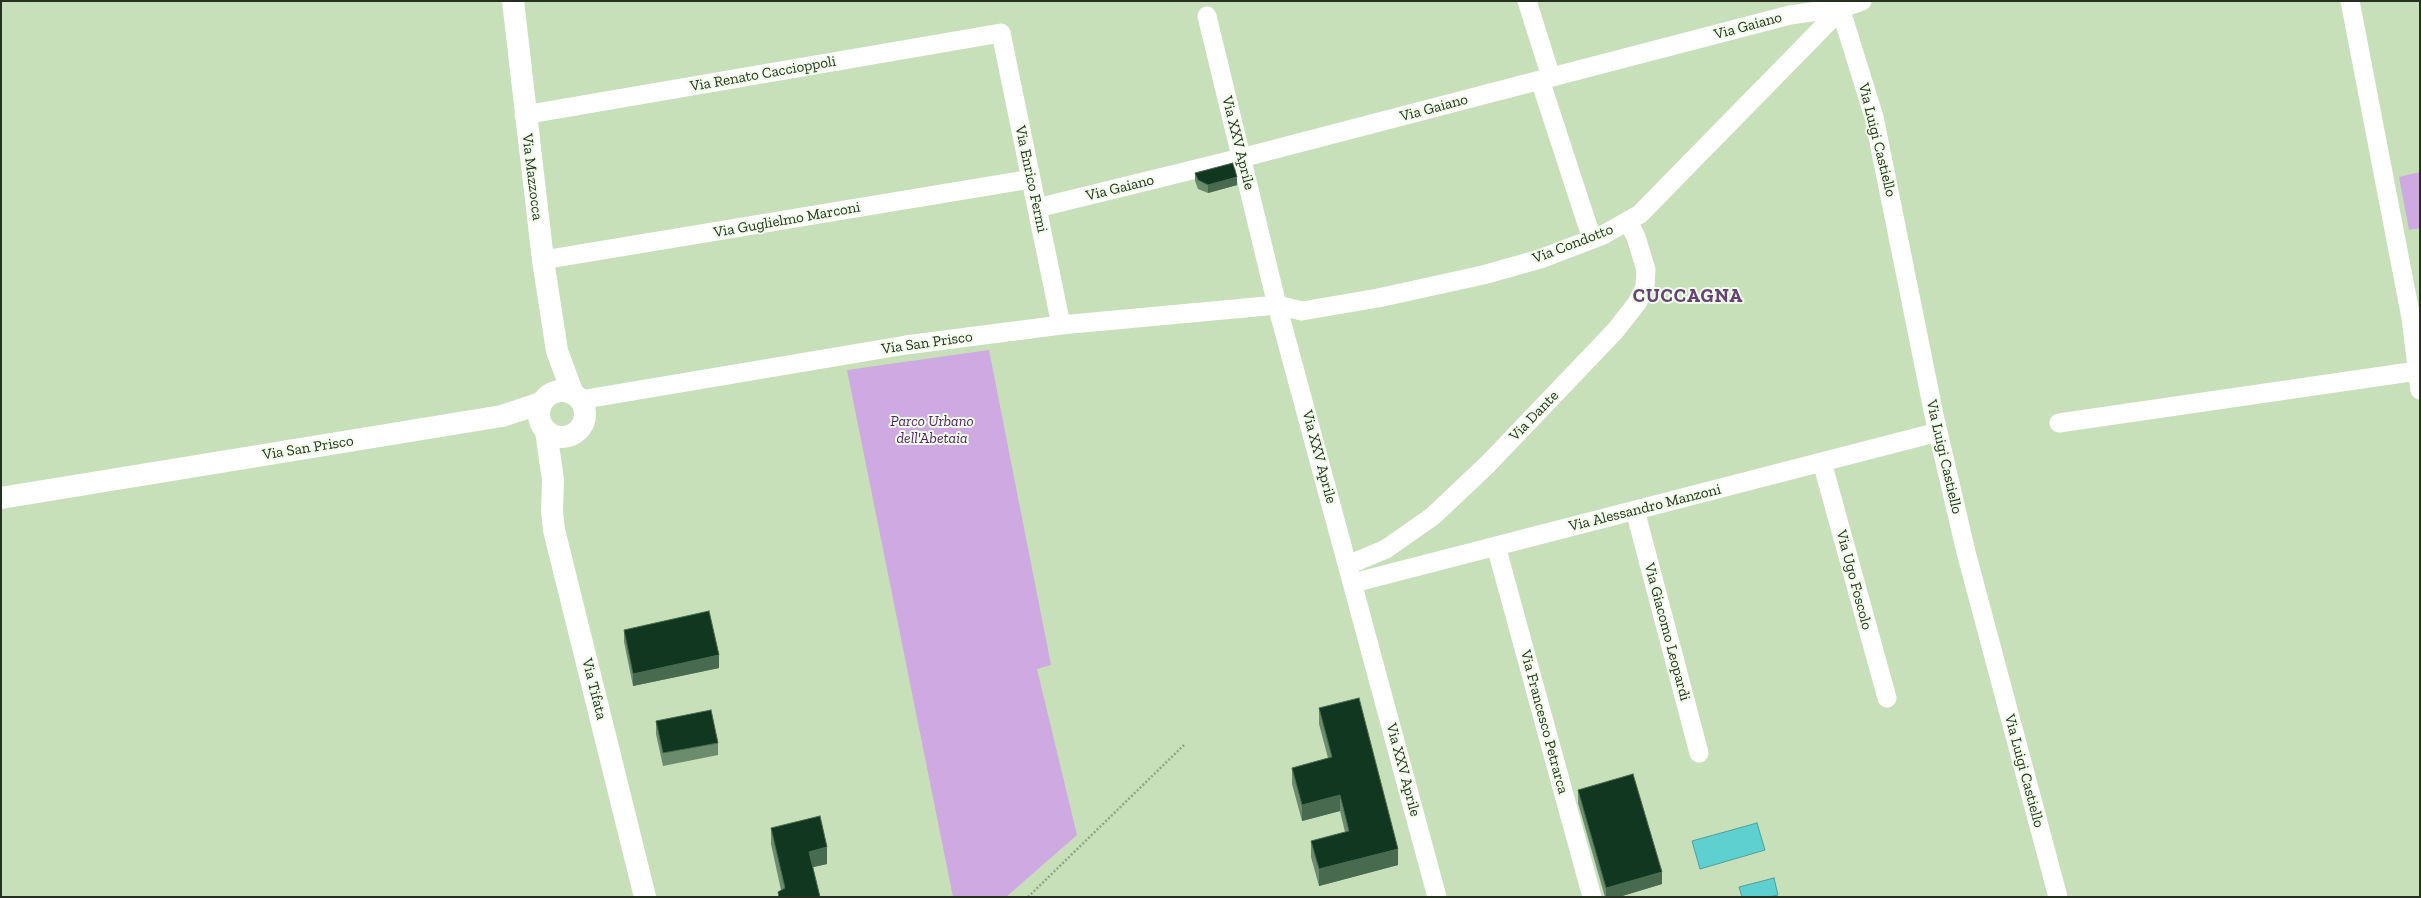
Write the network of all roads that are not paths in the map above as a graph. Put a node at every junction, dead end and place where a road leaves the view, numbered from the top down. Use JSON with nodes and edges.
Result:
{"nodes":[{"id":1,"x":513,"y":1,"type":"edge"},
{"id":2,"x":1527,"y":1,"type":"edge"},
{"id":3,"x":2350,"y":1,"type":"edge"},
{"id":4,"x":1842,"y":6,"type":"edge"},
{"id":5,"x":1207,"y":16,"type":"dead end"},
{"id":6,"x":1001,"y":33,"type":"joint"},
{"id":7,"x":1546,"y":79,"type":"junction"},
{"id":8,"x":524,"y":115,"type":"junction"},
{"id":9,"x":1241,"y":158,"type":"junction"},
{"id":10,"x":1031,"y":179,"type":"junction"},
{"id":11,"x":1037,"y":208,"type":"junction"},
{"id":12,"x":1628,"y":221,"type":"junction"},
{"id":13,"x":1592,"y":239,"type":"junction"},
{"id":14,"x":543,"y":260,"type":"junction"},
{"id":15,"x":1277,"y":305,"type":"junction"},
{"id":16,"x":2415,"y":317,"type":"edge"},
{"id":17,"x":1061,"y":325,"type":"junction"},
{"id":18,"x":557,"y":351,"type":"junction"},
{"id":19,"x":2417,"y":371,"type":"junction"},
{"id":20,"x":2420,"y":390,"type":"edge"},
{"id":21,"x":576,"y":397,"type":"junction"},
{"id":22,"x":545,"y":399,"type":"junction"},
{"id":23,"x":502,"y":416,"type":"junction"},
{"id":24,"x":2059,"y":423,"type":"dead end"},
{"id":25,"x":544,"y":428,"type":"junction"},
{"id":26,"x":1938,"y":432,"type":"junction"},
{"id":27,"x":575,"y":433,"type":"junction"},
{"id":28,"x":1822,"y":462,"type":"junction"},
{"id":29,"x":553,"y":480,"type":"junction"},
{"id":30,"x":1,"y":498,"type":"edge"},
{"id":31,"x":1635,"y":510,"type":"junction"},
{"id":32,"x":1496,"y":546,"type":"junction"},
{"id":33,"x":1350,"y":574,"type":"junction"},
{"id":34,"x":1887,"y":698,"type":"dead end"},
{"id":35,"x":1699,"y":753,"type":"dead end"},
{"id":36,"x":645,"y":897,"type":"edge"},
{"id":37,"x":1437,"y":897,"type":"edge"},
{"id":38,"x":1592,"y":897,"type":"edge"},
{"id":39,"x":2058,"y":897,"type":"edge"}],
"edges":[{"from":1,"to":8,"type":"street","name":"Via Mazzocca"},
{"from":2,"to":7,"type":"street"},
{"from":3,"to":16,"type":"street"},
{"from":4,"to":7,"type":"street","name":"Via Gaiano"},
{"from":4,"to":12,"type":"street","name":"Via Condotto"},
{"from":4,"to":26,"type":"street","name":"Via Luigi Castiello"},
{"from":5,"to":9,"type":"street","name":"Via XXV Aprile"},
{"from":6,"to":8,"type":"street","name":"Via Renato Caccioppoli"},
{"from":6,"to":10,"type":"street","name":"Via Enrico Fermi"},
{"from":7,"to":9,"type":"street","name":"Via Gaiano"},
{"from":7,"to":13,"type":"street"},
{"from":8,"to":14,"type":"street","name":"Via Mazzocca"},
{"from":9,"to":11,"type":"street","name":"Via Gaiano"},
{"from":9,"to":15,"type":"street","name":"Via XXV Aprile"},
{"from":10,"to":11,"type":"street","name":"Via Enrico Fermi"},
{"from":10,"to":14,"type":"street","name":"Via Guglielmo Marconi"},
{"from":11,"to":17,"type":"street","name":"Via Enrico Fermi"},
{"from":12,"to":13,"type":"street","name":"Via Condotto"},
{"from":12,"to":33,"type":"street","name":"Via Dante"},
{"from":13,"to":15,"type":"street","name":"Via Condotto"},
{"from":14,"to":18,"type":"street","name":"Via Mazzocca"},
{"from":15,"to":17,"type":"street","name":"Via San Prisco"},
{"from":15,"to":33,"type":"street","name":"Via XXV Aprile"},
{"from":16,"to":19,"type":"street"},
{"from":17,"to":21,"type":"street","name":"Via San Prisco"},
{"from":18,"to":21,"type":"street","name":"Via Mazzocca"},
{"from":18,"to":22,"type":"street","name":"Via Mazzocca"},
{"from":19,"to":20,"type":"street"},
{"from":19,"to":24,"type":"street"},
{"from":21,"to":22,"type":"street"},
{"from":21,"to":27,"type":"street"},
{"from":22,"to":23,"type":"street","name":"Via San Prisco"},
{"from":22,"to":25,"type":"street"},
{"from":23,"to":25,"type":"street","name":"Via San Prisco"},
{"from":23,"to":30,"type":"street","name":"Via San Prisco"},
{"from":25,"to":27,"type":"street"},
{"from":25,"to":29,"type":"street","name":"Via Tifata"},
{"from":26,"to":28,"type":"street","name":"Via Alessandro Manzoni"},
{"from":26,"to":39,"type":"street","name":"Via Luigi Castiello"},
{"from":27,"to":29,"type":"street","name":"Via Tifata"},
{"from":28,"to":31,"type":"street","name":"Via Alessandro Manzoni"},
{"from":28,"to":34,"type":"street","name":"Via Ugo Foscolo"},
{"from":29,"to":36,"type":"street","name":"Via Tifata"},
{"from":31,"to":32,"type":"street","name":"Via Alessandro Manzoni"},
{"from":31,"to":35,"type":"street","name":"Via Giacomo Leopardi"},
{"from":32,"to":33,"type":"street","name":"Via Alessandro Manzoni"},
{"from":32,"to":38,"type":"street","name":"Via Francesco Petrarca"},
{"from":33,"to":37,"type":"street","name":"Via XXV Aprile"}]}
